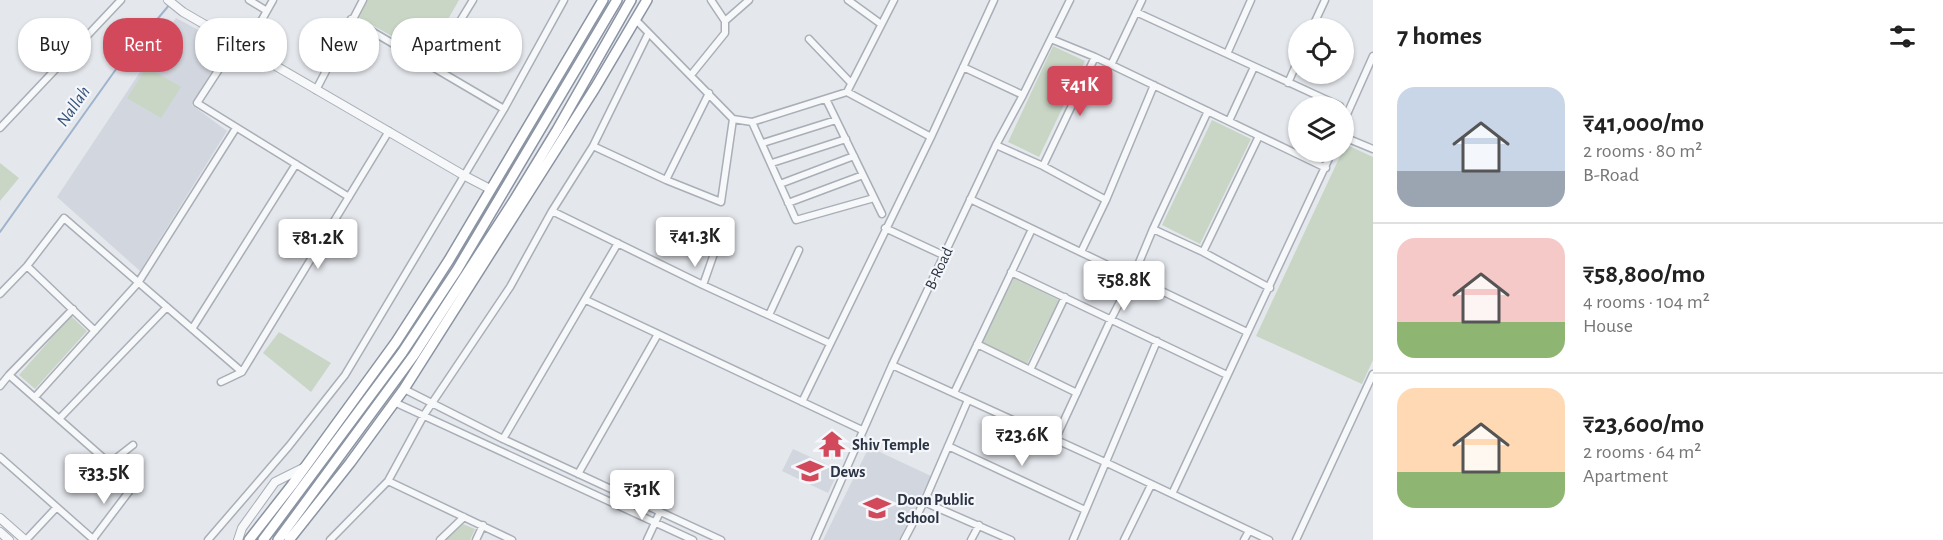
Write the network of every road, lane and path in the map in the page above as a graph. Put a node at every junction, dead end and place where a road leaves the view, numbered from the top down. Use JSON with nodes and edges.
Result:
{"nodes":[{"id":1,"x":121,"y":0,"type":"edge"},
{"id":2,"x":168,"y":0,"type":"edge"},
{"id":3,"x":249,"y":0,"type":"edge"},
{"id":4,"x":273,"y":0,"type":"edge"},
{"id":5,"x":363,"y":0,"type":"edge"},
{"id":6,"x":472,"y":0,"type":"edge"},
{"id":7,"x":564,"y":0,"type":"edge"},
{"id":8,"x":603,"y":0,"type":"edge"},
{"id":9,"x":617,"y":0,"type":"edge"},
{"id":10,"x":631,"y":0,"type":"edge"},
{"id":11,"x":647,"y":0,"type":"edge"},
{"id":12,"x":711,"y":0,"type":"edge"},
{"id":13,"x":749,"y":0,"type":"edge"},
{"id":14,"x":848,"y":0,"type":"edge"},
{"id":15,"x":894,"y":0,"type":"edge"},
{"id":16,"x":994,"y":0,"type":"edge"},
{"id":17,"x":1070,"y":0,"type":"edge"},
{"id":18,"x":1142,"y":0,"type":"edge"},
{"id":19,"x":1249,"y":0,"type":"edge"},
{"id":20,"x":1325,"y":0,"type":"edge"},
{"id":21,"x":267,"y":11,"type":"junction"},
{"id":22,"x":1136,"y":12,"type":"junction"},
{"id":23,"x":263,"y":18,"type":"edge"},
{"id":24,"x":352,"y":18,"type":"edge"},
{"id":25,"x":461,"y":18,"type":"edge"},
{"id":26,"x":1317,"y":18,"type":"edge"},
{"id":27,"x":195,"y":19,"type":"edge"},
{"id":28,"x":636,"y":20,"type":"junction"},
{"id":29,"x":725,"y":21,"type":"junction"},
{"id":30,"x":882,"y":24,"type":"junction"},
{"id":31,"x":648,"y":34,"type":"junction"},
{"id":32,"x":809,"y":39,"type":"dead end"},
{"id":33,"x":1051,"y":39,"type":"junction"},
{"id":34,"x":1227,"y":54,"type":"junction"},
{"id":35,"x":1373,"y":56,"type":"edge"},
{"id":36,"x":1095,"y":57,"type":"junction"},
{"id":37,"x":1111,"y":65,"type":"junction"},
{"id":38,"x":963,"y":67,"type":"junction"},
{"id":39,"x":1254,"y":67,"type":"junction"},
{"id":40,"x":217,"y":72,"type":"edge"},
{"id":41,"x":286,"y":72,"type":"edge"},
{"id":42,"x":325,"y":72,"type":"edge"},
{"id":43,"x":441,"y":72,"type":"edge"},
{"id":44,"x":1370,"y":73,"type":"edge"},
{"id":45,"x":691,"y":75,"type":"junction"},
{"id":46,"x":851,"y":83,"type":"junction"},
{"id":47,"x":1288,"y":83,"type":"edge"},
{"id":48,"x":1290,"y":84,"type":"edge"},
{"id":49,"x":1154,"y":85,"type":"junction"},
{"id":50,"x":316,"y":90,"type":"junction"},
{"id":51,"x":709,"y":93,"type":"junction"},
{"id":52,"x":847,"y":93,"type":"junction"},
{"id":53,"x":1023,"y":95,"type":"junction"},
{"id":54,"x":1317,"y":96,"type":"edge"},
{"id":55,"x":1353,"y":96,"type":"edge"},
{"id":56,"x":826,"y":99,"type":"junction"},
{"id":57,"x":504,"y":109,"type":"junction"},
{"id":58,"x":1208,"y":111,"type":"junction"},
{"id":59,"x":733,"y":119,"type":"junction"},
{"id":60,"x":836,"y":120,"type":"junction"},
{"id":61,"x":1229,"y":121,"type":"junction"},
{"id":62,"x":752,"y":122,"type":"junction"},
{"id":63,"x":236,"y":128,"type":"junction"},
{"id":64,"x":0,"y":129,"type":"edge"},
{"id":65,"x":389,"y":131,"type":"junction"},
{"id":66,"x":1259,"y":136,"type":"junction"},
{"id":67,"x":931,"y":137,"type":"junction"},
{"id":68,"x":846,"y":139,"type":"junction"},
{"id":69,"x":1354,"y":141,"type":"edge"},
{"id":70,"x":518,"y":143,"type":"junction"},
{"id":71,"x":763,"y":143,"type":"junction"},
{"id":72,"x":996,"y":145,"type":"junction"},
{"id":73,"x":593,"y":146,"type":"junction"},
{"id":74,"x":528,"y":149,"type":"junction"},
{"id":75,"x":1373,"y":150,"type":"edge"},
{"id":76,"x":854,"y":156,"type":"junction"},
{"id":77,"x":545,"y":158,"type":"junction"},
{"id":78,"x":1328,"y":162,"type":"edge"},
{"id":79,"x":772,"y":163,"type":"junction"},
{"id":80,"x":296,"y":164,"type":"junction"},
{"id":81,"x":1043,"y":166,"type":"junction"},
{"id":82,"x":1326,"y":168,"type":"junction"},
{"id":83,"x":863,"y":175,"type":"junction"},
{"id":84,"x":465,"y":176,"type":"junction"},
{"id":85,"x":666,"y":180,"type":"junction"},
{"id":86,"x":780,"y":184,"type":"junction"},
{"id":87,"x":490,"y":189,"type":"junction"},
{"id":88,"x":349,"y":197,"type":"junction"},
{"id":89,"x":874,"y":198,"type":"junction"},
{"id":90,"x":970,"y":199,"type":"junction"},
{"id":91,"x":1106,"y":200,"type":"junction"},
{"id":92,"x":788,"y":203,"type":"junction"},
{"id":93,"x":552,"y":211,"type":"junction"},
{"id":94,"x":882,"y":214,"type":"dead end"},
{"id":95,"x":724,"y":225,"type":"dead end"},
{"id":96,"x":885,"y":228,"type":"junction"},
{"id":97,"x":1032,"y":229,"type":"junction"},
{"id":98,"x":1153,"y":229,"type":"junction"},
{"id":99,"x":618,"y":243,"type":"junction"},
{"id":100,"x":799,"y":250,"type":"dead end"},
{"id":101,"x":1081,"y":252,"type":"junction"},
{"id":102,"x":1203,"y":252,"type":"junction"},
{"id":103,"x":944,"y":255,"type":"junction"},
{"id":104,"x":27,"y":266,"type":"junction"},
{"id":105,"x":1011,"y":272,"type":"junction"},
{"id":106,"x":1133,"y":277,"type":"junction"},
{"id":107,"x":138,"y":283,"type":"junction"},
{"id":108,"x":703,"y":285,"type":"junction"},
{"id":109,"x":1270,"y":288,"type":"junction"},
{"id":110,"x":0,"y":294,"type":"edge"},
{"id":111,"x":1065,"y":297,"type":"junction"},
{"id":112,"x":586,"y":300,"type":"junction"},
{"id":113,"x":167,"y":307,"type":"junction"},
{"id":114,"x":73,"y":309,"type":"junction"},
{"id":115,"x":770,"y":315,"type":"junction"},
{"id":116,"x":1111,"y":319,"type":"junction"},
{"id":117,"x":192,"y":329,"type":"junction"},
{"id":118,"x":95,"y":331,"type":"junction"},
{"id":119,"x":1247,"y":332,"type":"junction"},
{"id":120,"x":658,"y":334,"type":"junction"},
{"id":121,"x":1157,"y":341,"type":"junction"},
{"id":122,"x":829,"y":343,"type":"junction"},
{"id":123,"x":977,"y":344,"type":"junction"},
{"id":124,"x":892,"y":365,"type":"junction"},
{"id":125,"x":1029,"y":370,"type":"junction"},
{"id":126,"x":242,"y":372,"type":"junction"},
{"id":127,"x":1373,"y":374,"type":"edge"},
{"id":128,"x":9,"y":375,"type":"junction"},
{"id":129,"x":1227,"y":375,"type":"junction"},
{"id":130,"x":221,"y":382,"type":"dead end"},
{"id":131,"x":0,"y":386,"type":"edge"},
{"id":132,"x":404,"y":389,"type":"junction"},
{"id":133,"x":954,"y":393,"type":"junction"},
{"id":134,"x":1077,"y":393,"type":"junction"},
{"id":135,"x":35,"y":397,"type":"junction"},
{"id":136,"x":968,"y":400,"type":"junction"},
{"id":137,"x":394,"y":402,"type":"junction"},
{"id":138,"x":802,"y":402,"type":"junction"},
{"id":139,"x":432,"y":403,"type":"junction"},
{"id":140,"x":424,"y":415,"type":"junction"},
{"id":141,"x":59,"y":419,"type":"junction"},
{"id":142,"x":862,"y":430,"type":"junction"},
{"id":143,"x":501,"y":438,"type":"junction"},
{"id":144,"x":1054,"y":440,"type":"junction"},
{"id":145,"x":133,"y":445,"type":"dead end"},
{"id":146,"x":948,"y":446,"type":"junction"},
{"id":147,"x":494,"y":448,"type":"junction"},
{"id":148,"x":0,"y":457,"type":"edge"},
{"id":149,"x":1107,"y":463,"type":"junction"},
{"id":150,"x":110,"y":464,"type":"junction"},
{"id":151,"x":302,"y":470,"type":"junction"},
{"id":152,"x":578,"y":474,"type":"junction"},
{"id":153,"x":310,"y":478,"type":"junction"},
{"id":154,"x":388,"y":481,"type":"junction"},
{"id":155,"x":1151,"y":485,"type":"junction"},
{"id":156,"x":1172,"y":494,"type":"junction"},
{"id":157,"x":924,"y":502,"type":"junction"},
{"id":158,"x":56,"y":508,"type":"junction"},
{"id":159,"x":1085,"y":510,"type":"junction"},
{"id":160,"x":660,"y":512,"type":"junction"},
{"id":161,"x":464,"y":517,"type":"junction"},
{"id":162,"x":0,"y":518,"type":"edge"},
{"id":163,"x":655,"y":522,"type":"junction"},
{"id":164,"x":483,"y":525,"type":"junction"},
{"id":165,"x":978,"y":525,"type":"junction"},
{"id":166,"x":1249,"y":531,"type":"junction"},
{"id":167,"x":0,"y":532,"type":"edge"},
{"id":168,"x":9,"y":540,"type":"edge"},
{"id":169,"x":25,"y":540,"type":"edge"},
{"id":170,"x":94,"y":540,"type":"edge"},
{"id":171,"x":208,"y":540,"type":"edge"},
{"id":172,"x":238,"y":540,"type":"edge"},
{"id":173,"x":249,"y":540,"type":"edge"},
{"id":174,"x":263,"y":540,"type":"edge"},
{"id":175,"x":278,"y":540,"type":"edge"},
{"id":176,"x":289,"y":540,"type":"edge"},
{"id":177,"x":330,"y":540,"type":"edge"},
{"id":178,"x":440,"y":540,"type":"edge"},
{"id":179,"x":476,"y":540,"type":"edge"},
{"id":180,"x":512,"y":540,"type":"edge"},
{"id":181,"x":647,"y":540,"type":"edge"},
{"id":182,"x":693,"y":540,"type":"edge"},
{"id":183,"x":721,"y":540,"type":"edge"},
{"id":184,"x":815,"y":540,"type":"edge"},
{"id":185,"x":904,"y":540,"type":"edge"},
{"id":186,"x":971,"y":540,"type":"edge"},
{"id":187,"x":1011,"y":540,"type":"edge"},
{"id":188,"x":1073,"y":540,"type":"edge"},
{"id":189,"x":1124,"y":540,"type":"edge"},
{"id":190,"x":1244,"y":540,"type":"edge"},
{"id":191,"x":1269,"y":540,"type":"edge"},
{"id":192,"x":1296,"y":540,"type":"edge"}],
"edges":[{"from":1,"to":64,"type":"street"},
{"from":2,"to":27,"type":"street"},
{"from":3,"to":21,"type":"street"},
{"from":4,"to":21,"type":"street"},
{"from":5,"to":24,"type":"street"},
{"from":6,"to":25,"type":"street"},
{"from":7,"to":57,"type":"street"},
{"from":8,"to":70,"type":"highway"},
{"from":9,"to":74,"type":"highway"},
{"from":10,"to":77,"type":"highway"},
{"from":11,"to":28,"type":"highway"},
{"from":12,"to":29,"type":"street"},
{"from":13,"to":29,"type":"street"},
{"from":14,"to":30,"type":"street"},
{"from":15,"to":30,"type":"street"},
{"from":16,"to":38,"type":"street"},
{"from":17,"to":33,"type":"street","name":"B-Road"},
{"from":18,"to":22,"type":"street"},
{"from":19,"to":34,"type":"street"},
{"from":20,"to":26,"type":"street"},
{"from":21,"to":23,"type":"street"},
{"from":22,"to":34,"type":"street"},
{"from":22,"to":37,"type":"street"},
{"from":28,"to":31,"type":"street"},
{"from":28,"to":77,"type":"highway"},
{"from":29,"to":45,"type":"street"},
{"from":30,"to":46,"type":"street"},
{"from":31,"to":45,"type":"street"},
{"from":31,"to":73,"type":"street"},
{"from":32,"to":46,"type":"street"},
{"from":33,"to":36,"type":"street"},
{"from":33,"to":53,"type":"street","name":"B-Road"},
{"from":34,"to":39,"type":"street"},
{"from":35,"to":44,"type":"street"},
{"from":36,"to":37,"type":"street"},
{"from":36,"to":81,"type":"street"},
{"from":37,"to":49,"type":"street"},
{"from":38,"to":53,"type":"street"},
{"from":38,"to":67,"type":"street"},
{"from":39,"to":47,"type":"street"},
{"from":39,"to":61,"type":"street"},
{"from":40,"to":63,"type":"street"},
{"from":41,"to":50,"type":"street"},
{"from":42,"to":50,"type":"street"},
{"from":43,"to":57,"type":"street"},
{"from":44,"to":55,"type":"street"},
{"from":45,"to":51,"type":"street"},
{"from":46,"to":52,"type":"street"},
{"from":48,"to":54,"type":"street"},
{"from":49,"to":58,"type":"street"},
{"from":49,"to":91,"type":"street"},
{"from":50,"to":65,"type":"street"},
{"from":51,"to":59,"type":"street"},
{"from":51,"to":85,"type":"street"},
{"from":52,"to":56,"type":"street"},
{"from":52,"to":67,"type":"street"},
{"from":53,"to":72,"type":"street","name":"B-Road"},
{"from":56,"to":60,"type":"street"},
{"from":56,"to":62,"type":"street"},
{"from":57,"to":84,"type":"street"},
{"from":58,"to":61,"type":"street"},
{"from":58,"to":98,"type":"street"},
{"from":59,"to":62,"type":"street"},
{"from":59,"to":85,"type":"street"},
{"from":60,"to":68,"type":"street"},
{"from":60,"to":71,"type":"street"},
{"from":61,"to":66,"type":"street"},
{"from":62,"to":71,"type":"street"},
{"from":63,"to":80,"type":"street"},
{"from":63,"to":107,"type":"street"},
{"from":65,"to":84,"type":"street"},
{"from":65,"to":88,"type":"street"},
{"from":66,"to":82,"type":"street"},
{"from":66,"to":102,"type":"street"},
{"from":67,"to":96,"type":"street"},
{"from":68,"to":76,"type":"street"},
{"from":68,"to":79,"type":"street"},
{"from":69,"to":75,"type":"street"},
{"from":70,"to":74,"type":"highway"},
{"from":70,"to":87,"type":"highway"},
{"from":71,"to":79,"type":"street"},
{"from":72,"to":81,"type":"street"},
{"from":72,"to":90,"type":"street","name":"B-Road"},
{"from":73,"to":85,"type":"street"},
{"from":73,"to":93,"type":"street"},
{"from":74,"to":153,"type":"highway"},
{"from":76,"to":83,"type":"street"},
{"from":76,"to":86,"type":"street"},
{"from":77,"to":132,"type":"highway"},
{"from":77,"to":175,"type":"highway"},
{"from":78,"to":82,"type":"street"},
{"from":79,"to":86,"type":"street"},
{"from":80,"to":88,"type":"street"},
{"from":80,"to":117,"type":"street"},
{"from":81,"to":91,"type":"street"},
{"from":82,"to":109,"type":"street"},
{"from":83,"to":89,"type":"street"},
{"from":83,"to":92,"type":"street"},
{"from":84,"to":87,"type":"street"},
{"from":84,"to":171,"type":"street"},
{"from":86,"to":92,"type":"street"},
{"from":87,"to":151,"type":"highway"},
{"from":88,"to":126,"type":"street"},
{"from":89,"to":92,"type":"street"},
{"from":89,"to":94,"type":"street"},
{"from":90,"to":97,"type":"street"},
{"from":90,"to":103,"type":"street","name":"B-Road"},
{"from":91,"to":101,"type":"street"},
{"from":93,"to":99,"type":"street"},
{"from":93,"to":139,"type":"street"},
{"from":95,"to":108,"type":"street"},
{"from":96,"to":103,"type":"street"},
{"from":96,"to":122,"type":"street"},
{"from":97,"to":101,"type":"street"},
{"from":97,"to":105,"type":"street"},
{"from":98,"to":102,"type":"street"},
{"from":98,"to":106,"type":"street"},
{"from":99,"to":108,"type":"street"},
{"from":99,"to":112,"type":"street"},
{"from":100,"to":115,"type":"street"},
{"from":101,"to":106,"type":"street"},
{"from":102,"to":109,"type":"street"},
{"from":103,"to":124,"type":"street","name":"B-Road"},
{"from":104,"to":107,"type":"street"},
{"from":104,"to":110,"type":"street"},
{"from":104,"to":114,"type":"street"},
{"from":105,"to":111,"type":"street"},
{"from":105,"to":123,"type":"street"},
{"from":106,"to":116,"type":"street"},
{"from":106,"to":119,"type":"street"},
{"from":107,"to":113,"type":"street"},
{"from":107,"to":118,"type":"street"},
{"from":108,"to":115,"type":"street"},
{"from":109,"to":119,"type":"street"},
{"from":111,"to":116,"type":"street"},
{"from":111,"to":125,"type":"street"},
{"from":112,"to":120,"type":"street"},
{"from":112,"to":143,"type":"street"},
{"from":113,"to":117,"type":"street"},
{"from":113,"to":141,"type":"street"},
{"from":114,"to":118,"type":"street"},
{"from":114,"to":128,"type":"street"},
{"from":115,"to":122,"type":"street"},
{"from":116,"to":121,"type":"street"},
{"from":116,"to":134,"type":"street"},
{"from":117,"to":126,"type":"street"},
{"from":118,"to":135,"type":"street"},
{"from":119,"to":129,"type":"street"},
{"from":120,"to":138,"type":"street"},
{"from":120,"to":152,"type":"street"},
{"from":121,"to":129,"type":"street"},
{"from":121,"to":149,"type":"street"},
{"from":122,"to":138,"type":"street"},
{"from":123,"to":125,"type":"street"},
{"from":123,"to":133,"type":"street"},
{"from":124,"to":133,"type":"street"},
{"from":124,"to":142,"type":"street","name":"B-Road"},
{"from":125,"to":134,"type":"street"},
{"from":126,"to":130,"type":"street"},
{"from":127,"to":192,"type":"street"},
{"from":128,"to":131,"type":"street"},
{"from":128,"to":135,"type":"street"},
{"from":129,"to":156,"type":"street"},
{"from":132,"to":137,"type":"highway"},
{"from":132,"to":139,"type":"street"},
{"from":133,"to":136,"type":"street"},
{"from":134,"to":144,"type":"street"},
{"from":135,"to":141,"type":"street"},
{"from":136,"to":144,"type":"street"},
{"from":136,"to":146,"type":"street"},
{"from":137,"to":140,"type":"street"},
{"from":137,"to":176,"type":"highway"},
{"from":138,"to":142,"type":"street"},
{"from":139,"to":140,"type":"street"},
{"from":139,"to":143,"type":"street"},
{"from":140,"to":147,"type":"street"},
{"from":140,"to":154,"type":"street"},
{"from":141,"to":150,"type":"street"},
{"from":142,"to":184,"type":"street","name":"B-Road"},
{"from":143,"to":147,"type":"street"},
{"from":143,"to":152,"type":"street"},
{"from":144,"to":149,"type":"street"},
{"from":145,"to":150,"type":"street"},
{"from":146,"to":157,"type":"street"},
{"from":146,"to":159,"type":"street"},
{"from":147,"to":163,"type":"street"},
{"from":148,"to":158,"type":"street"},
{"from":149,"to":155,"type":"street"},
{"from":149,"to":159,"type":"street"},
{"from":150,"to":170,"type":"street"},
{"from":151,"to":153,"type":"highway"},
{"from":151,"to":172,"type":"street"},
{"from":151,"to":173,"type":"highway"},
{"from":152,"to":160,"type":"street"},
{"from":153,"to":174,"type":"highway"},
{"from":154,"to":161,"type":"street"},
{"from":154,"to":177,"type":"street"},
{"from":155,"to":156,"type":"street"},
{"from":155,"to":189,"type":"street"},
{"from":156,"to":166,"type":"street"},
{"from":157,"to":165,"type":"street"},
{"from":157,"to":185,"type":"street"},
{"from":158,"to":169,"type":"street"},
{"from":158,"to":170,"type":"street"},
{"from":159,"to":188,"type":"street"},
{"from":160,"to":163,"type":"street"},
{"from":160,"to":183,"type":"street"},
{"from":161,"to":164,"type":"street"},
{"from":161,"to":178,"type":"street"},
{"from":162,"to":169,"type":"street"},
{"from":163,"to":181,"type":"street"},
{"from":163,"to":182,"type":"street"},
{"from":164,"to":179,"type":"street"},
{"from":164,"to":180,"type":"street"},
{"from":165,"to":186,"type":"street"},
{"from":165,"to":187,"type":"street"},
{"from":166,"to":190,"type":"street"},
{"from":166,"to":191,"type":"street"},
{"from":167,"to":168,"type":"street"}]}
